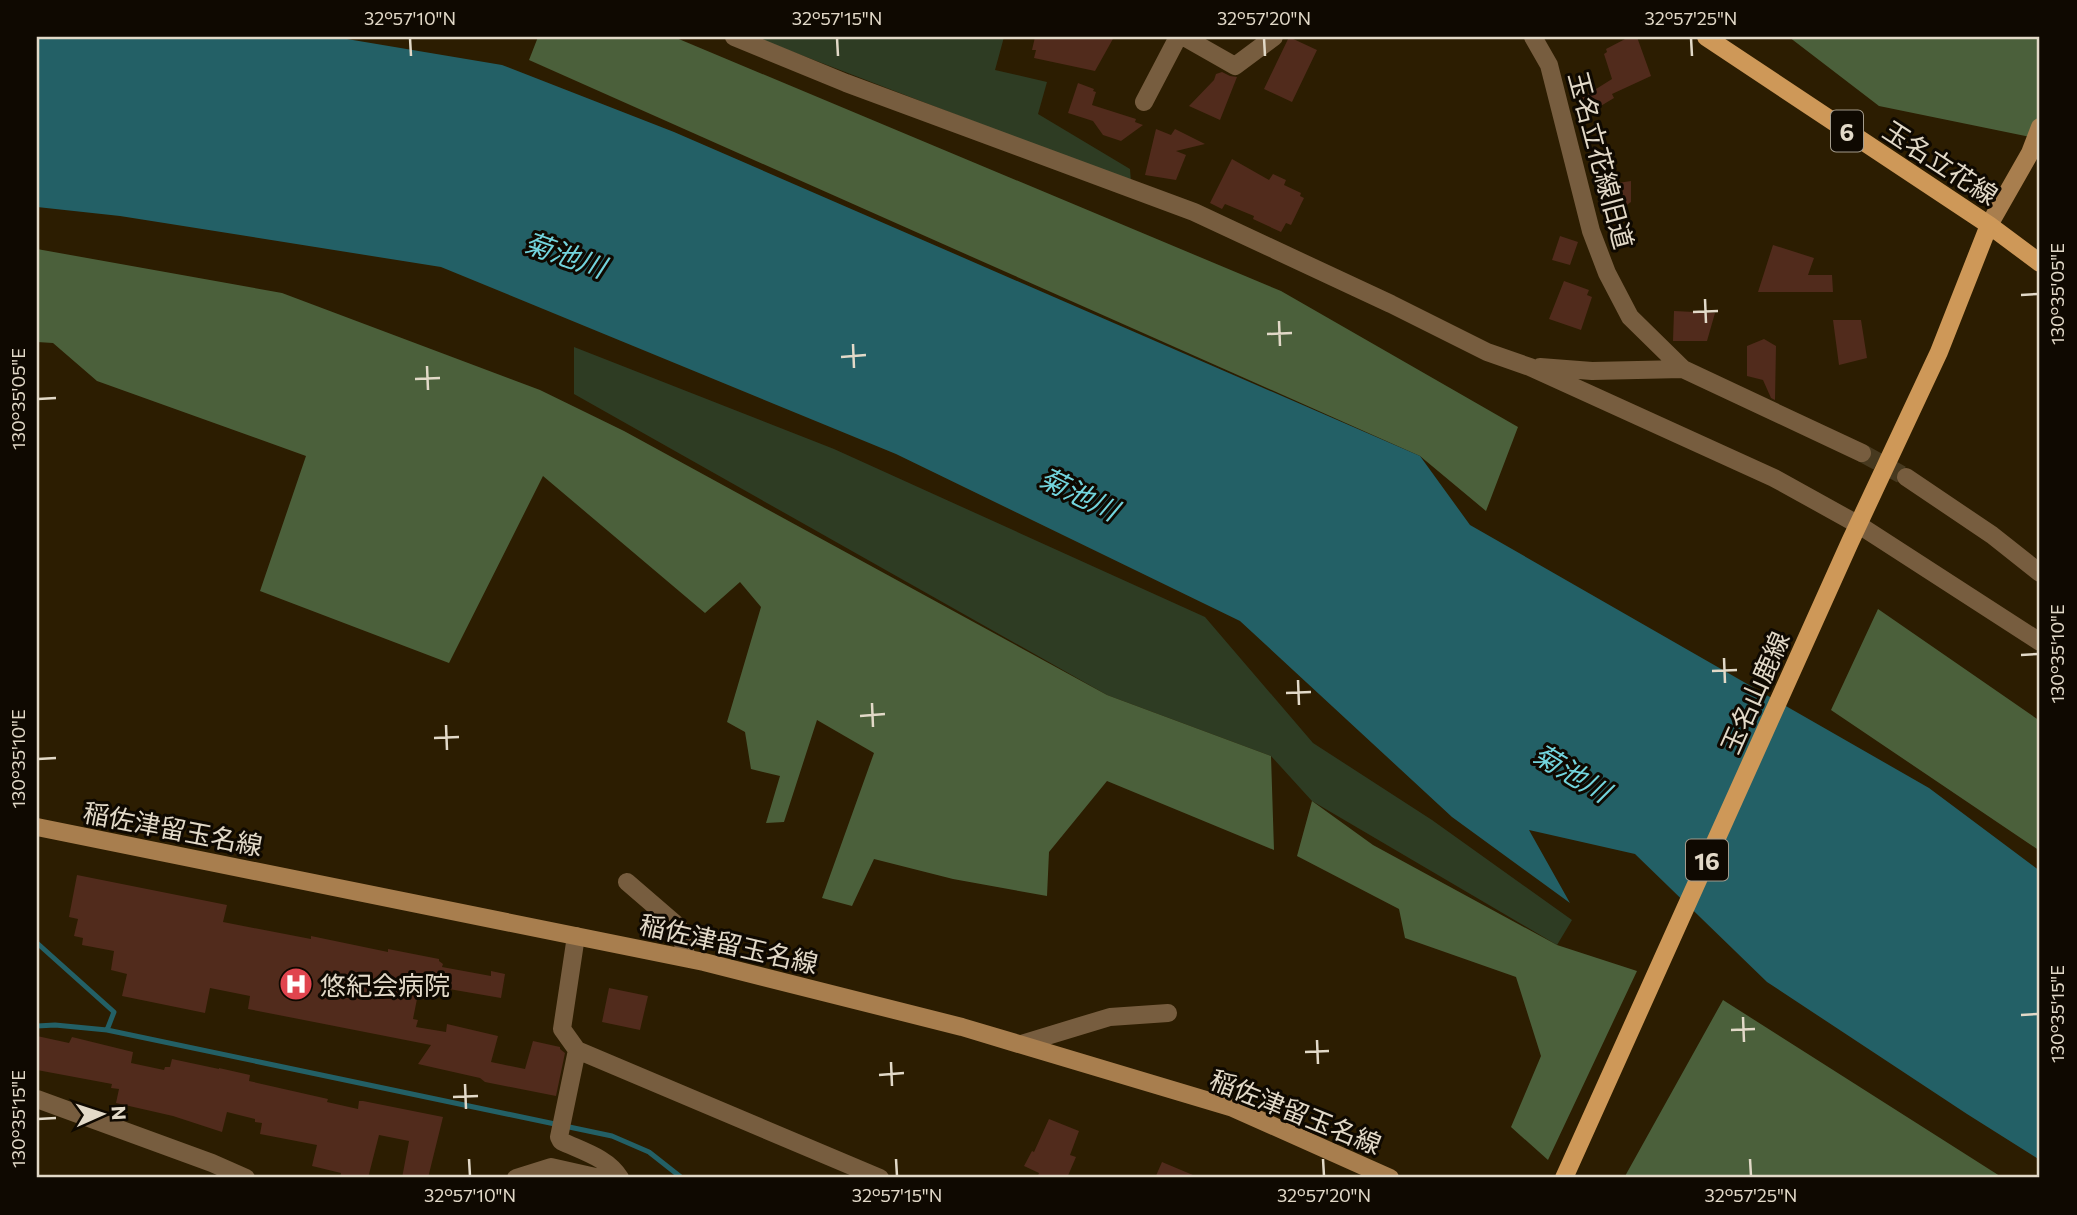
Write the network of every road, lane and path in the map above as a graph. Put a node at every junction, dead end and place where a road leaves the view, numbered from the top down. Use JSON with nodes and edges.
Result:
{"nodes":[{"id":1,"x":734,"y":37,"type":"edge"},
{"id":2,"x":1178,"y":37,"type":"edge"},
{"id":3,"x":1184,"y":37,"type":"edge"},
{"id":4,"x":1274,"y":37,"type":"edge"},
{"id":5,"x":1534,"y":37,"type":"edge"},
{"id":6,"x":1706,"y":37,"type":"edge"},
{"id":7,"x":1144,"y":102,"type":"dead end"},
{"id":8,"x":2040,"y":127,"type":"edge"},
{"id":9,"x":1989,"y":225,"type":"junction"},
{"id":10,"x":2040,"y":263,"type":"edge"},
{"id":11,"x":1530,"y":367,"type":"junction"},
{"id":12,"x":1683,"y":369,"type":"junction"},
{"id":13,"x":1862,"y":453,"type":"tunnel mouth"},
{"id":14,"x":1906,"y":477,"type":"tunnel mouth"},
{"id":15,"x":1859,"y":525,"type":"junction"},
{"id":16,"x":2040,"y":573,"type":"edge"},
{"id":17,"x":2040,"y":642,"type":"edge"},
{"id":18,"x":37,"y":827,"type":"edge"},
{"id":19,"x":627,"y":882,"type":"dead end"},
{"id":20,"x":576,"y":936,"type":"junction"},
{"id":21,"x":687,"y":958,"type":"junction"},
{"id":22,"x":1168,"y":1013,"type":"dead end"},
{"id":23,"x":1021,"y":1044,"type":"junction"},
{"id":24,"x":577,"y":1050,"type":"junction"},
{"id":25,"x":37,"y":1099,"type":"edge"},
{"id":26,"x":246,"y":1178,"type":"edge"},
{"id":27,"x":516,"y":1178,"type":"edge"},
{"id":28,"x":600,"y":1178,"type":"edge"},
{"id":29,"x":620,"y":1178,"type":"edge"},
{"id":30,"x":880,"y":1178,"type":"edge"},
{"id":31,"x":1391,"y":1178,"type":"edge"},
{"id":32,"x":1564,"y":1178,"type":"edge"}],
"edges":[{"from":1,"to":11,"type":"street"},
{"from":2,"to":7,"type":"street"},
{"from":3,"to":4,"type":"street"},
{"from":5,"to":12,"type":"street","name":"玉名立花線旧道"},
{"from":6,"to":9,"type":"main road","name":"玉名立花線","number":"6"},
{"from":8,"to":9,"type":"main road"},
{"from":9,"to":10,"type":"main road","name":"玉名立花線","number":"6"},
{"from":9,"to":15,"type":"main road","name":"玉名山鹿線","number":"16"},
{"from":11,"to":12,"type":"street"},
{"from":11,"to":15,"type":"street"},
{"from":12,"to":13,"type":"street","name":"玉名立花線旧道"},
{"from":14,"to":16,"type":"street"},
{"from":15,"to":17,"type":"street"},
{"from":15,"to":32,"type":"main road","name":"玉名山鹿線","number":"16"},
{"from":18,"to":20,"type":"main road","name":"稲佐津留玉名線"},
{"from":19,"to":21,"type":"street"},
{"from":20,"to":21,"type":"main road","name":"稲佐津留玉名線"},
{"from":20,"to":24,"type":"street"},
{"from":21,"to":23,"type":"main road","name":"稲佐津留玉名線"},
{"from":22,"to":23,"type":"street"},
{"from":23,"to":31,"type":"main road","name":"稲佐津留玉名線"},
{"from":24,"to":29,"type":"street"},
{"from":24,"to":30,"type":"street"},
{"from":25,"to":26,"type":"street"},
{"from":27,"to":28,"type":"street"}]}
